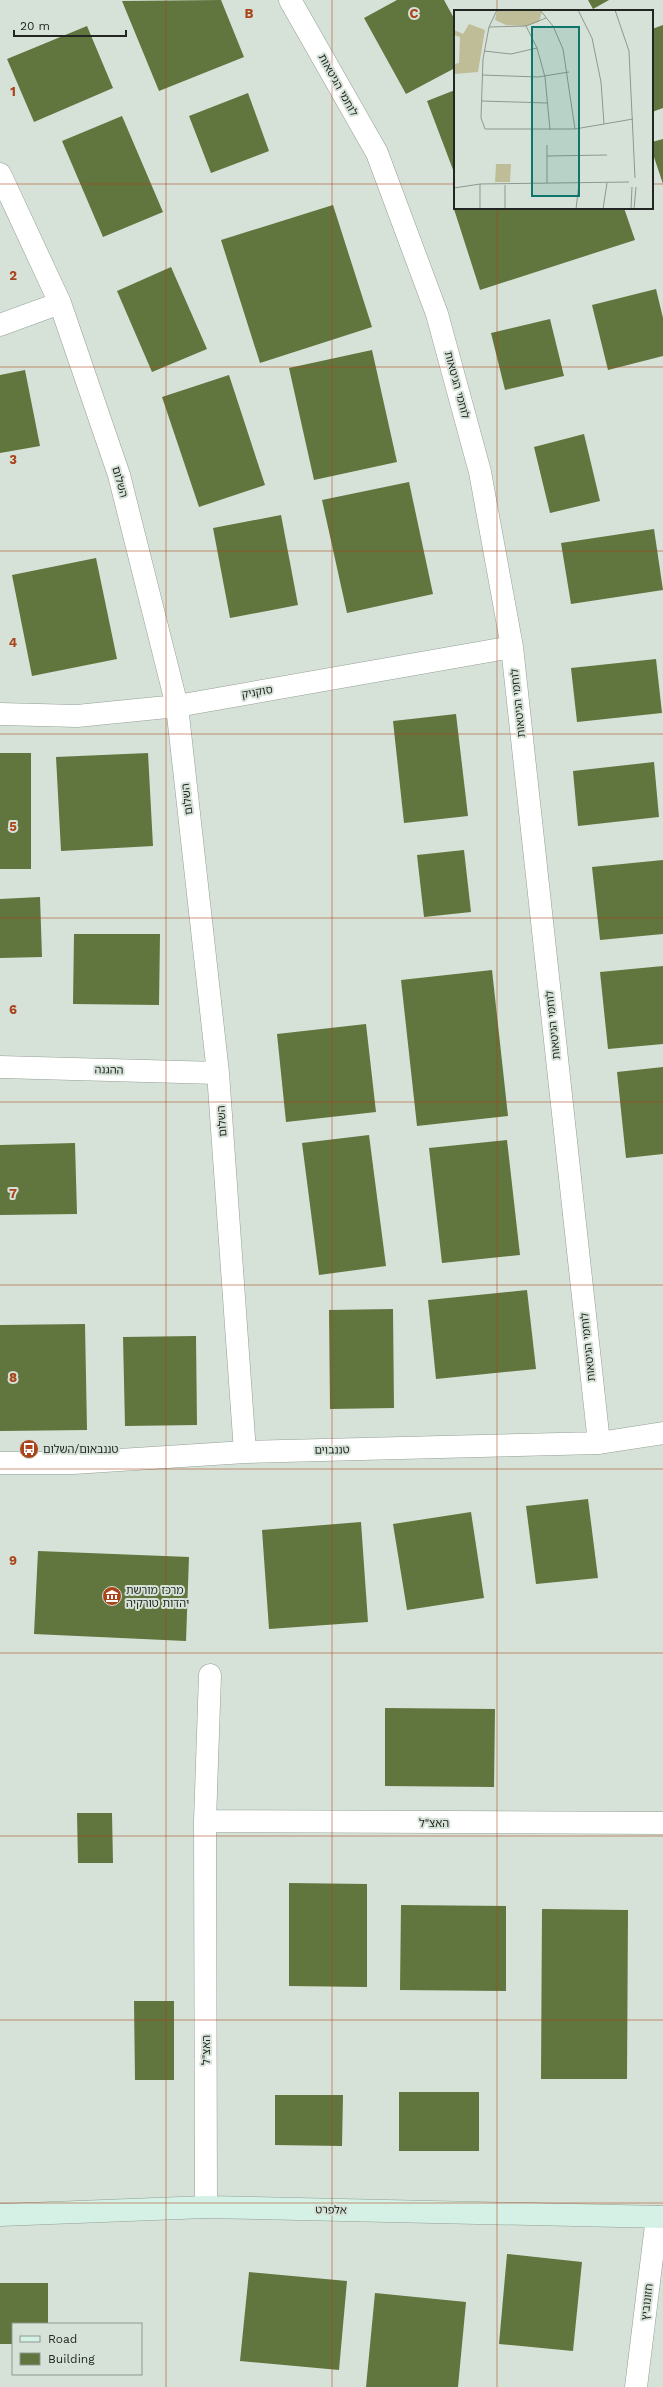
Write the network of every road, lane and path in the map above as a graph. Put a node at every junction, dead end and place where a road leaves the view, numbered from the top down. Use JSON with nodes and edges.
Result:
{"nodes":[{"id":1,"x":290,"y":0,"type":"edge"},
{"id":2,"x":0,"y":174,"type":"edge"},
{"id":3,"x":60,"y":303,"type":"junction"},
{"id":4,"x":0,"y":325,"type":"edge"},
{"id":5,"x":512,"y":647,"type":"junction"},
{"id":6,"x":176,"y":706,"type":"junction"},
{"id":7,"x":0,"y":714,"type":"edge"},
{"id":8,"x":0,"y":1067,"type":"edge"},
{"id":9,"x":218,"y":1073,"type":"junction"},
{"id":10,"x":663,"y":1433,"type":"edge"},
{"id":11,"x":599,"y":1443,"type":"junction"},
{"id":12,"x":245,"y":1452,"type":"junction"},
{"id":13,"x":0,"y":1463,"type":"edge"},
{"id":14,"x":210,"y":1675,"type":"dead end"},
{"id":15,"x":205,"y":1821,"type":"junction"},
{"id":16,"x":663,"y":1823,"type":"edge"},
{"id":17,"x":206,"y":2207,"type":"junction"},
{"id":18,"x":0,"y":2215,"type":"edge"},
{"id":19,"x":660,"y":2217,"type":"edge"},
{"id":20,"x":636,"y":2387,"type":"edge"}],
"edges":[{"from":1,"to":5,"type":"street","name":"לוחמי הגיטאות"},
{"from":2,"to":3,"type":"street","name":"השלום"},
{"from":3,"to":4,"type":"street"},
{"from":3,"to":6,"type":"street","name":"השלום"},
{"from":5,"to":6,"type":"street","name":"סוקניק"},
{"from":5,"to":11,"type":"street","name":"לוחמי הגיטאות"},
{"from":6,"to":7,"type":"street","name":"סוקניק"},
{"from":6,"to":9,"type":"street","name":"השלום"},
{"from":8,"to":9,"type":"street","name":"ההגנה"},
{"from":9,"to":12,"type":"street","name":"השלום"},
{"from":10,"to":11,"type":"street","name":"טננבוים"},
{"from":11,"to":12,"type":"street","name":"טננבוים"},
{"from":12,"to":13,"type":"street","name":"טננבוים"},
{"from":14,"to":15,"type":"street","name":"האצ\"ל"},
{"from":15,"to":16,"type":"street","name":"האצ\"ל"},
{"from":15,"to":17,"type":"street","name":"האצ\"ל"},
{"from":17,"to":18,"type":"street","name":"אלפרט"},
{"from":17,"to":19,"type":"street","name":"אלפרט"},
{"from":19,"to":20,"type":"street","name":"חזונוביץ"}]}
